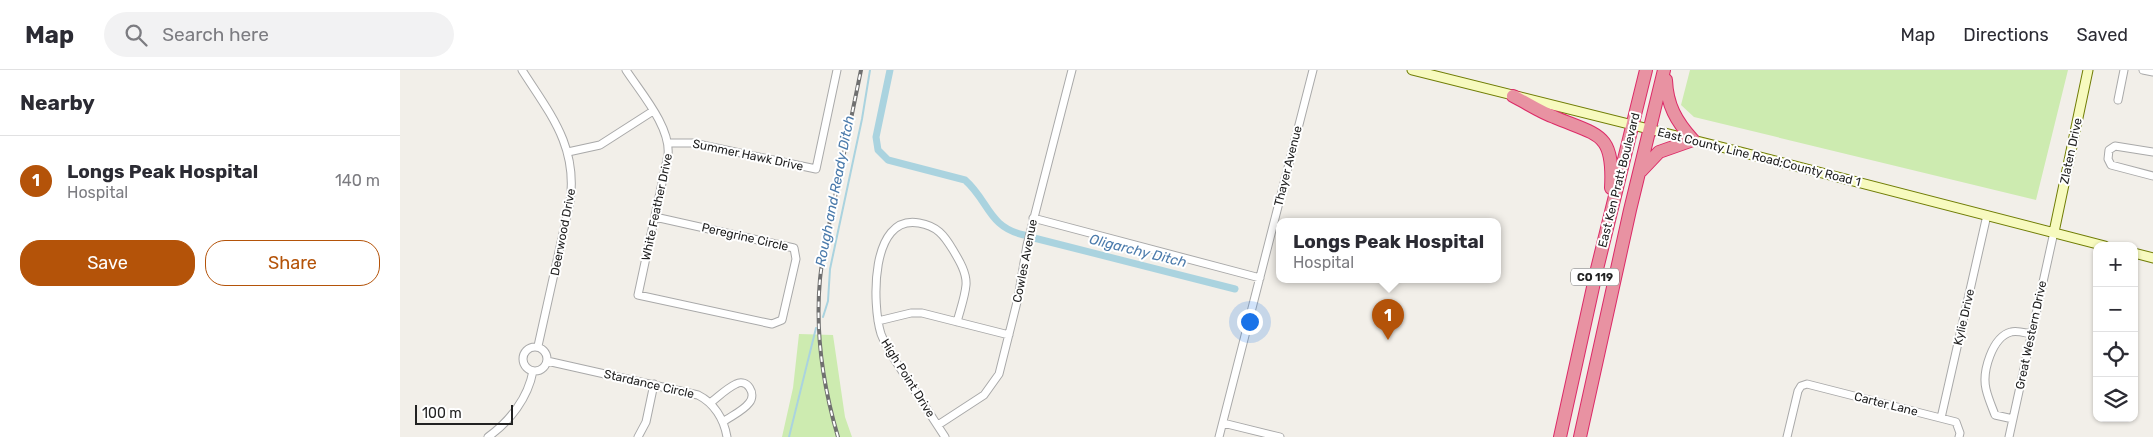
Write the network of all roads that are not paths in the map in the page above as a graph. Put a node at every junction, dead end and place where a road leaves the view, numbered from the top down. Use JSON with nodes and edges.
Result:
{"nodes":[{"id":1,"x":522,"y":70,"type":"edge"},
{"id":2,"x":626,"y":70,"type":"edge"},
{"id":3,"x":837,"y":70,"type":"edge"},
{"id":4,"x":1072,"y":70,"type":"edge"},
{"id":5,"x":1312,"y":70,"type":"edge"},
{"id":6,"x":1412,"y":70,"type":"edge"},
{"id":7,"x":1646,"y":70,"type":"edge"},
{"id":8,"x":1665,"y":70,"type":"edge"},
{"id":9,"x":2088,"y":70,"type":"edge"},
{"id":10,"x":2124,"y":70,"type":"edge"},
{"id":11,"x":2142,"y":70,"type":"edge"},
{"id":12,"x":2153,"y":72,"type":"edge"},
{"id":13,"x":1513,"y":96,"type":"junction"},
{"id":14,"x":2118,"y":100,"type":"dead end"},
{"id":15,"x":653,"y":111,"type":"junction"},
{"id":16,"x":1632,"y":125,"type":"junction"},
{"id":17,"x":1650,"y":129,"type":"junction"},
{"id":18,"x":1693,"y":140,"type":"junction"},
{"id":19,"x":669,"y":143,"type":"junction"},
{"id":20,"x":568,"y":152,"type":"junction"},
{"id":21,"x":2153,"y":152,"type":"edge"},
{"id":22,"x":1639,"y":174,"type":"junction"},
{"id":23,"x":2153,"y":176,"type":"edge"},
{"id":24,"x":1987,"y":215,"type":"junction"},
{"id":25,"x":655,"y":217,"type":"junction"},
{"id":26,"x":1034,"y":218,"type":"junction"},
{"id":27,"x":1609,"y":219,"type":"junction"},
{"id":28,"x":2054,"y":232,"type":"junction"},
{"id":29,"x":2093,"y":243,"type":"edge"},
{"id":30,"x":2138,"y":254,"type":"edge"},
{"id":31,"x":2153,"y":258,"type":"edge"},
{"id":32,"x":1260,"y":278,"type":"junction"},
{"id":33,"x":638,"y":295,"type":"joint"},
{"id":34,"x":878,"y":322,"type":"junction"},
{"id":35,"x":957,"y":322,"type":"junction"},
{"id":36,"x":2030,"y":334,"type":"junction"},
{"id":37,"x":1009,"y":335,"type":"junction"},
{"id":38,"x":538,"y":346,"type":"junction"},
{"id":39,"x":547,"y":361,"type":"junction"},
{"id":40,"x":533,"y":371,"type":"junction"},
{"id":41,"x":654,"y":384,"type":"junction"},
{"id":42,"x":710,"y":403,"type":"junction"},
{"id":43,"x":1941,"y":418,"type":"junction"},
{"id":44,"x":2013,"y":419,"type":"junction"},
{"id":45,"x":723,"y":422,"type":"junction"},
{"id":46,"x":1223,"y":423,"type":"junction"},
{"id":47,"x":938,"y":425,"type":"junction"},
{"id":48,"x":488,"y":437,"type":"edge"},
{"id":49,"x":638,"y":437,"type":"edge"},
{"id":50,"x":727,"y":437,"type":"edge"},
{"id":51,"x":945,"y":437,"type":"edge"},
{"id":52,"x":1219,"y":437,"type":"edge"},
{"id":53,"x":1280,"y":437,"type":"edge"},
{"id":54,"x":1560,"y":437,"type":"edge"},
{"id":55,"x":1580,"y":437,"type":"edge"},
{"id":56,"x":1787,"y":437,"type":"edge"},
{"id":57,"x":1959,"y":437,"type":"edge"},
{"id":58,"x":2009,"y":437,"type":"edge"}],
"edges":[{"from":1,"to":20,"type":"street","name":"Deerwood Drive"},
{"from":2,"to":15,"type":"street","name":"White Feather Drive"},
{"from":3,"to":19,"type":"street","name":"Summer Hawk Drive"},
{"from":4,"to":26,"type":"street","name":"Cowles Avenue"},
{"from":5,"to":32,"type":"street","name":"Thayer Avenue"},
{"from":6,"to":13,"type":"main road","name":"East County Line Road;County Road 1"},
{"from":7,"to":16,"type":"highway","name":"East Ken Pratt Boulevard","number":"CO 119"},
{"from":8,"to":17,"type":"highway","name":"East Ken Pratt Boulevard","number":"CO 119"},
{"from":8,"to":18,"type":"highway"},
{"from":9,"to":28,"type":"main road","name":"Zlaten Drive"},
{"from":10,"to":14,"type":"street"},
{"from":11,"to":12,"type":"street"},
{"from":13,"to":16,"type":"main road","name":"East County Line Road;County Road 1"},
{"from":13,"to":27,"type":"highway"},
{"from":15,"to":19,"type":"street","name":"White Feather Drive"},
{"from":15,"to":20,"type":"street"},
{"from":16,"to":17,"type":"main road","name":"East County Line Road;County Road 1"},
{"from":16,"to":27,"type":"highway","name":"East Ken Pratt Boulevard","number":"CO 119"},
{"from":17,"to":18,"type":"main road","name":"East County Line Road;County Road 1"},
{"from":17,"to":22,"type":"highway","name":"East Ken Pratt Boulevard","number":"CO 119"},
{"from":18,"to":22,"type":"highway"},
{"from":18,"to":24,"type":"main road","name":"East County Line Road;County Road 1"},
{"from":19,"to":25,"type":"street","name":"White Feather Drive"},
{"from":20,"to":38,"type":"street","name":"Deerwood Drive"},
{"from":21,"to":23,"type":"street"},
{"from":22,"to":55,"type":"highway","name":"East Ken Pratt Boulevard","number":"CO 119"},
{"from":24,"to":28,"type":"main road","name":"East County Line Road;County Road 1"},
{"from":24,"to":43,"type":"street","name":"Kylie Drive"},
{"from":25,"to":33,"type":"street","name":"White Feather Drive"},
{"from":25,"to":33,"type":"street","name":"Peregrine Circle"},
{"from":26,"to":32,"type":"street"},
{"from":26,"to":37,"type":"street","name":"Cowles Avenue"},
{"from":27,"to":54,"type":"highway","name":"East Ken Pratt Boulevard","number":"CO 119"},
{"from":28,"to":29,"type":"main road","name":"East County Line Road;County Road 1"},
{"from":28,"to":36,"type":"street","name":"Great Western Drive"},
{"from":30,"to":31,"type":"main road"},
{"from":32,"to":46,"type":"street","name":"Thayer Avenue"},
{"from":34,"to":35,"type":"street"},
{"from":34,"to":35,"type":"street","name":"High Point Drive"},
{"from":34,"to":47,"type":"street","name":"High Point Drive"},
{"from":35,"to":37,"type":"street"},
{"from":36,"to":44,"type":"street","name":"Great Western Drive"},
{"from":36,"to":44,"type":"street"},
{"from":37,"to":47,"type":"street","name":"Cowles Avenue"},
{"from":38,"to":39,"type":"street"},
{"from":38,"to":40,"type":"street"},
{"from":39,"to":40,"type":"street"},
{"from":39,"to":41,"type":"street","name":"Stardance Circle"},
{"from":40,"to":48,"type":"street"},
{"from":41,"to":42,"type":"street","name":"Stardance Circle"},
{"from":41,"to":49,"type":"street"},
{"from":42,"to":45,"type":"street","name":"Stardance Circle"},
{"from":42,"to":45,"type":"street"},
{"from":43,"to":56,"type":"street","name":"Carter Lane"},
{"from":43,"to":57,"type":"street","name":"Carter Lane"},
{"from":44,"to":58,"type":"street","name":"Great Western Drive"},
{"from":45,"to":50,"type":"street","name":"Stardance Circle"},
{"from":46,"to":52,"type":"street","name":"Thayer Avenue"},
{"from":46,"to":53,"type":"street"},
{"from":47,"to":51,"type":"street","name":"High Point Drive"}]}
